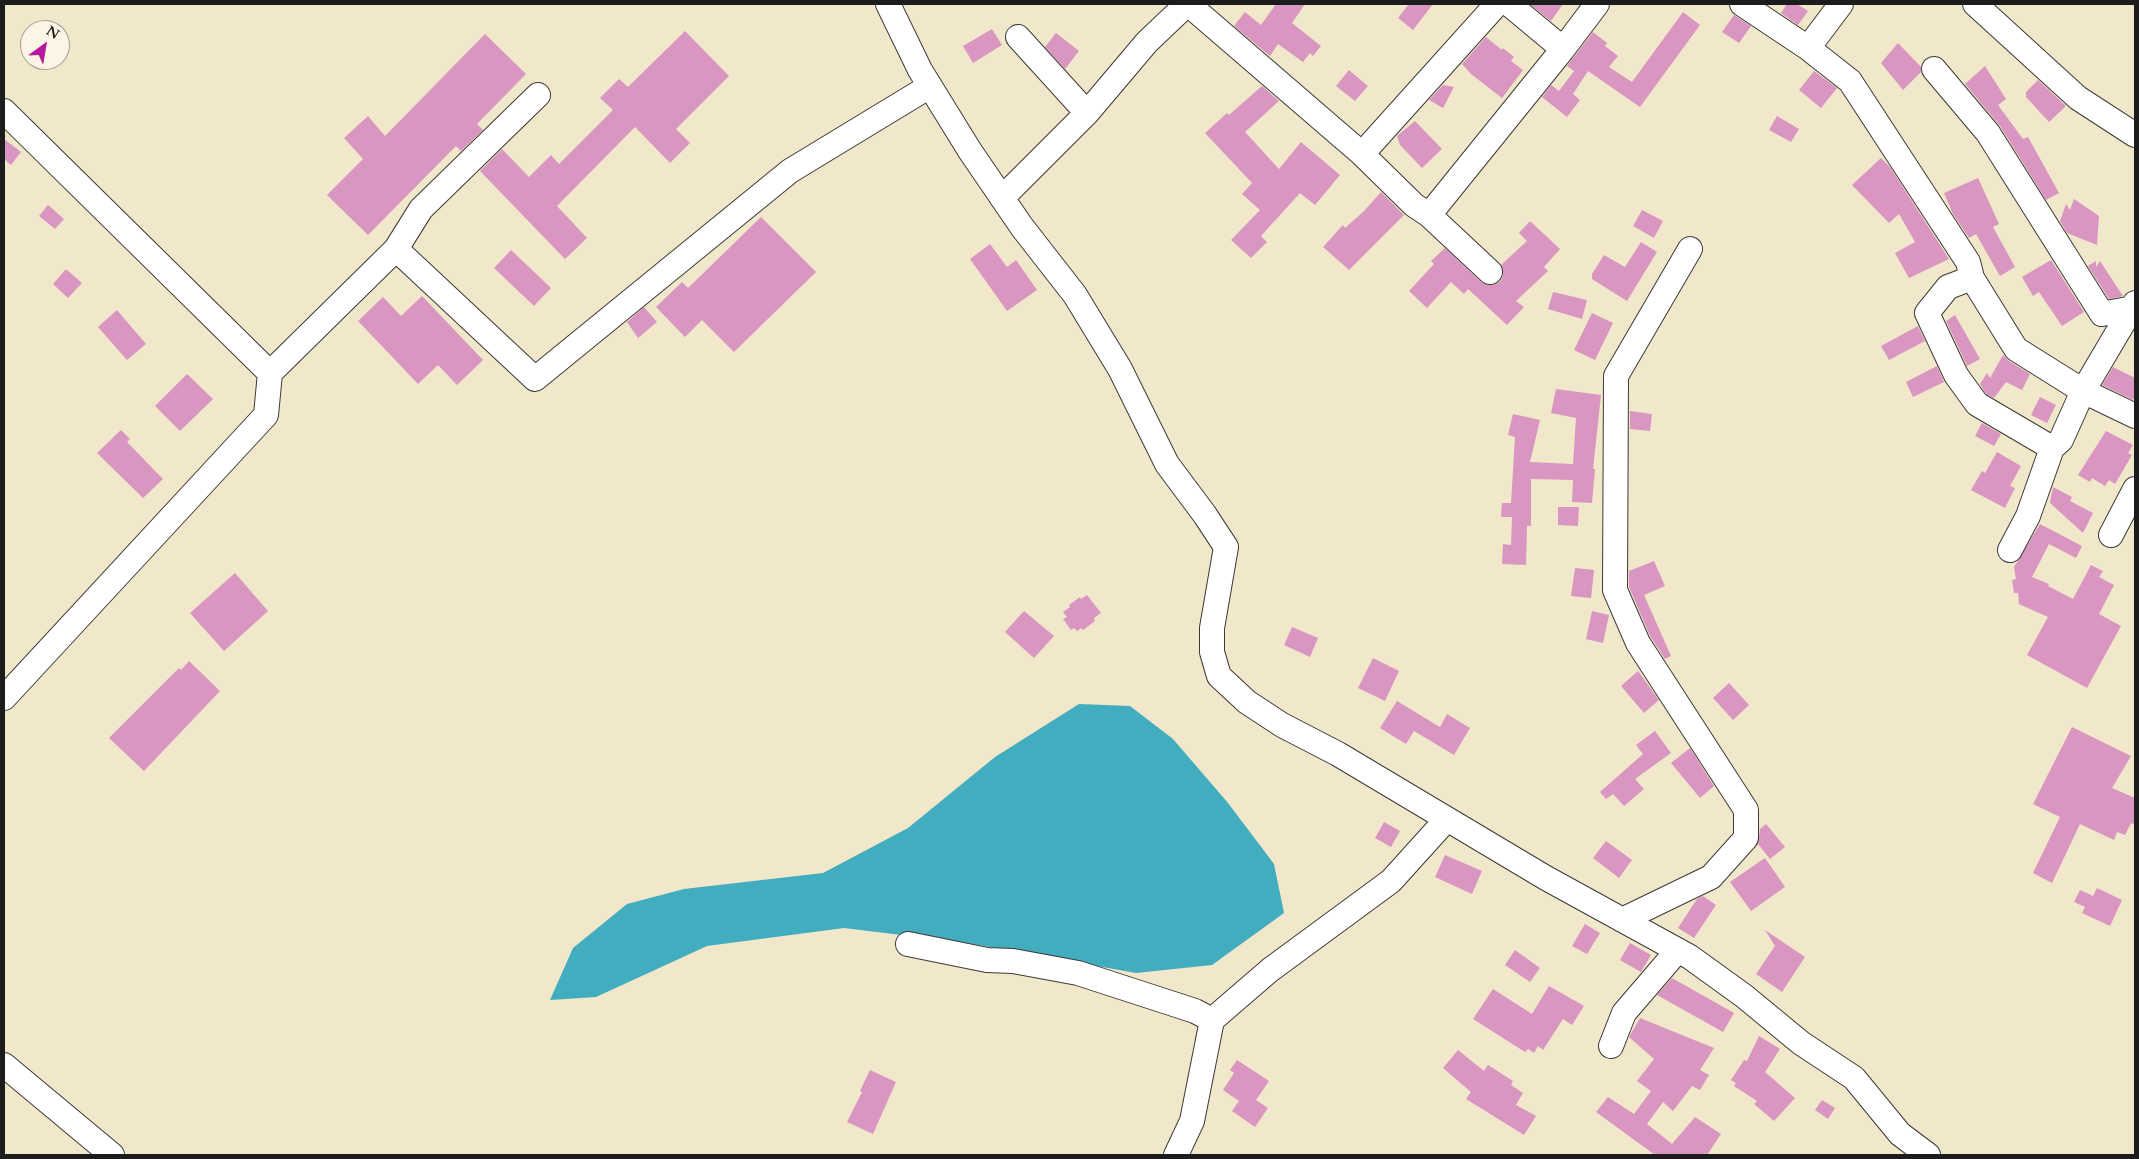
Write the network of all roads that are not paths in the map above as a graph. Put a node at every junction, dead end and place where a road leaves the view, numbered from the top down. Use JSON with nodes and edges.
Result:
{"nodes":[{"id":1,"x":888,"y":4,"type":"edge"},
{"id":2,"x":1188,"y":4,"type":"edge"},
{"id":3,"x":1497,"y":4,"type":"edge"},
{"id":4,"x":1509,"y":4,"type":"edge"},
{"id":5,"x":1597,"y":4,"type":"edge"},
{"id":6,"x":1742,"y":4,"type":"edge"},
{"id":7,"x":1841,"y":4,"type":"edge"},
{"id":8,"x":1975,"y":4,"type":"edge"},
{"id":9,"x":1018,"y":37,"type":"dead end"},
{"id":10,"x":1808,"y":48,"type":"junction"},
{"id":11,"x":1563,"y":49,"type":"junction"},
{"id":12,"x":1934,"y":70,"type":"dead end"},
{"id":13,"x":930,"y":86,"type":"junction"},
{"id":14,"x":538,"y":96,"type":"dead end"},
{"id":15,"x":4,"y":111,"type":"edge"},
{"id":16,"x":1087,"y":113,"type":"junction"},
{"id":17,"x":2135,"y":135,"type":"edge"},
{"id":18,"x":1362,"y":154,"type":"junction"},
{"id":19,"x":1002,"y":198,"type":"junction"},
{"id":20,"x":1429,"y":215,"type":"junction"},
{"id":21,"x":396,"y":249,"type":"junction"},
{"id":22,"x":1690,"y":249,"type":"dead end"},
{"id":23,"x":1490,"y":272,"type":"dead end"},
{"id":24,"x":1972,"y":278,"type":"junction"},
{"id":25,"x":2134,"y":307,"type":"edge"},
{"id":26,"x":270,"y":373,"type":"junction"},
{"id":27,"x":2083,"y":391,"type":"junction"},
{"id":28,"x":2135,"y":416,"type":"edge"},
{"id":29,"x":2052,"y":448,"type":"junction"},
{"id":30,"x":2135,"y":489,"type":"edge"},
{"id":31,"x":2111,"y":535,"type":"dead end"},
{"id":32,"x":2010,"y":550,"type":"dead end"},
{"id":33,"x":4,"y":698,"type":"edge"},
{"id":34,"x":1447,"y":819,"type":"junction"},
{"id":35,"x":1622,"y":920,"type":"junction"},
{"id":36,"x":908,"y":944,"type":"dead end"},
{"id":37,"x":1678,"y":950,"type":"junction"},
{"id":38,"x":1212,"y":1020,"type":"junction"},
{"id":39,"x":1611,"y":1046,"type":"dead end"},
{"id":40,"x":4,"y":1065,"type":"edge"},
{"id":41,"x":112,"y":1155,"type":"edge"},
{"id":42,"x":1176,"y":1155,"type":"edge"},
{"id":43,"x":1928,"y":1155,"type":"edge"}],
"edges":[{"from":1,"to":13,"type":"street"},
{"from":2,"to":16,"type":"street"},
{"from":2,"to":18,"type":"street"},
{"from":3,"to":18,"type":"street"},
{"from":4,"to":11,"type":"street"},
{"from":5,"to":11,"type":"street"},
{"from":6,"to":10,"type":"street"},
{"from":7,"to":10,"type":"street"},
{"from":8,"to":17,"type":"street"},
{"from":9,"to":16,"type":"street"},
{"from":10,"to":24,"type":"street"},
{"from":11,"to":20,"type":"street"},
{"from":12,"to":25,"type":"street"},
{"from":13,"to":19,"type":"street"},
{"from":13,"to":21,"type":"street"},
{"from":14,"to":21,"type":"street"},
{"from":15,"to":26,"type":"street"},
{"from":16,"to":19,"type":"street"},
{"from":18,"to":20,"type":"street"},
{"from":19,"to":34,"type":"street"},
{"from":20,"to":23,"type":"street"},
{"from":21,"to":26,"type":"street"},
{"from":22,"to":35,"type":"street"},
{"from":24,"to":27,"type":"street"},
{"from":24,"to":29,"type":"street"},
{"from":25,"to":27,"type":"street"},
{"from":26,"to":33,"type":"street"},
{"from":27,"to":28,"type":"street"},
{"from":27,"to":29,"type":"street"},
{"from":29,"to":32,"type":"street"},
{"from":30,"to":31,"type":"street"},
{"from":34,"to":35,"type":"street"},
{"from":34,"to":38,"type":"street"},
{"from":35,"to":37,"type":"street"},
{"from":36,"to":38,"type":"street"},
{"from":37,"to":39,"type":"street"},
{"from":37,"to":43,"type":"street"},
{"from":38,"to":42,"type":"street"},
{"from":40,"to":41,"type":"street"}]}
